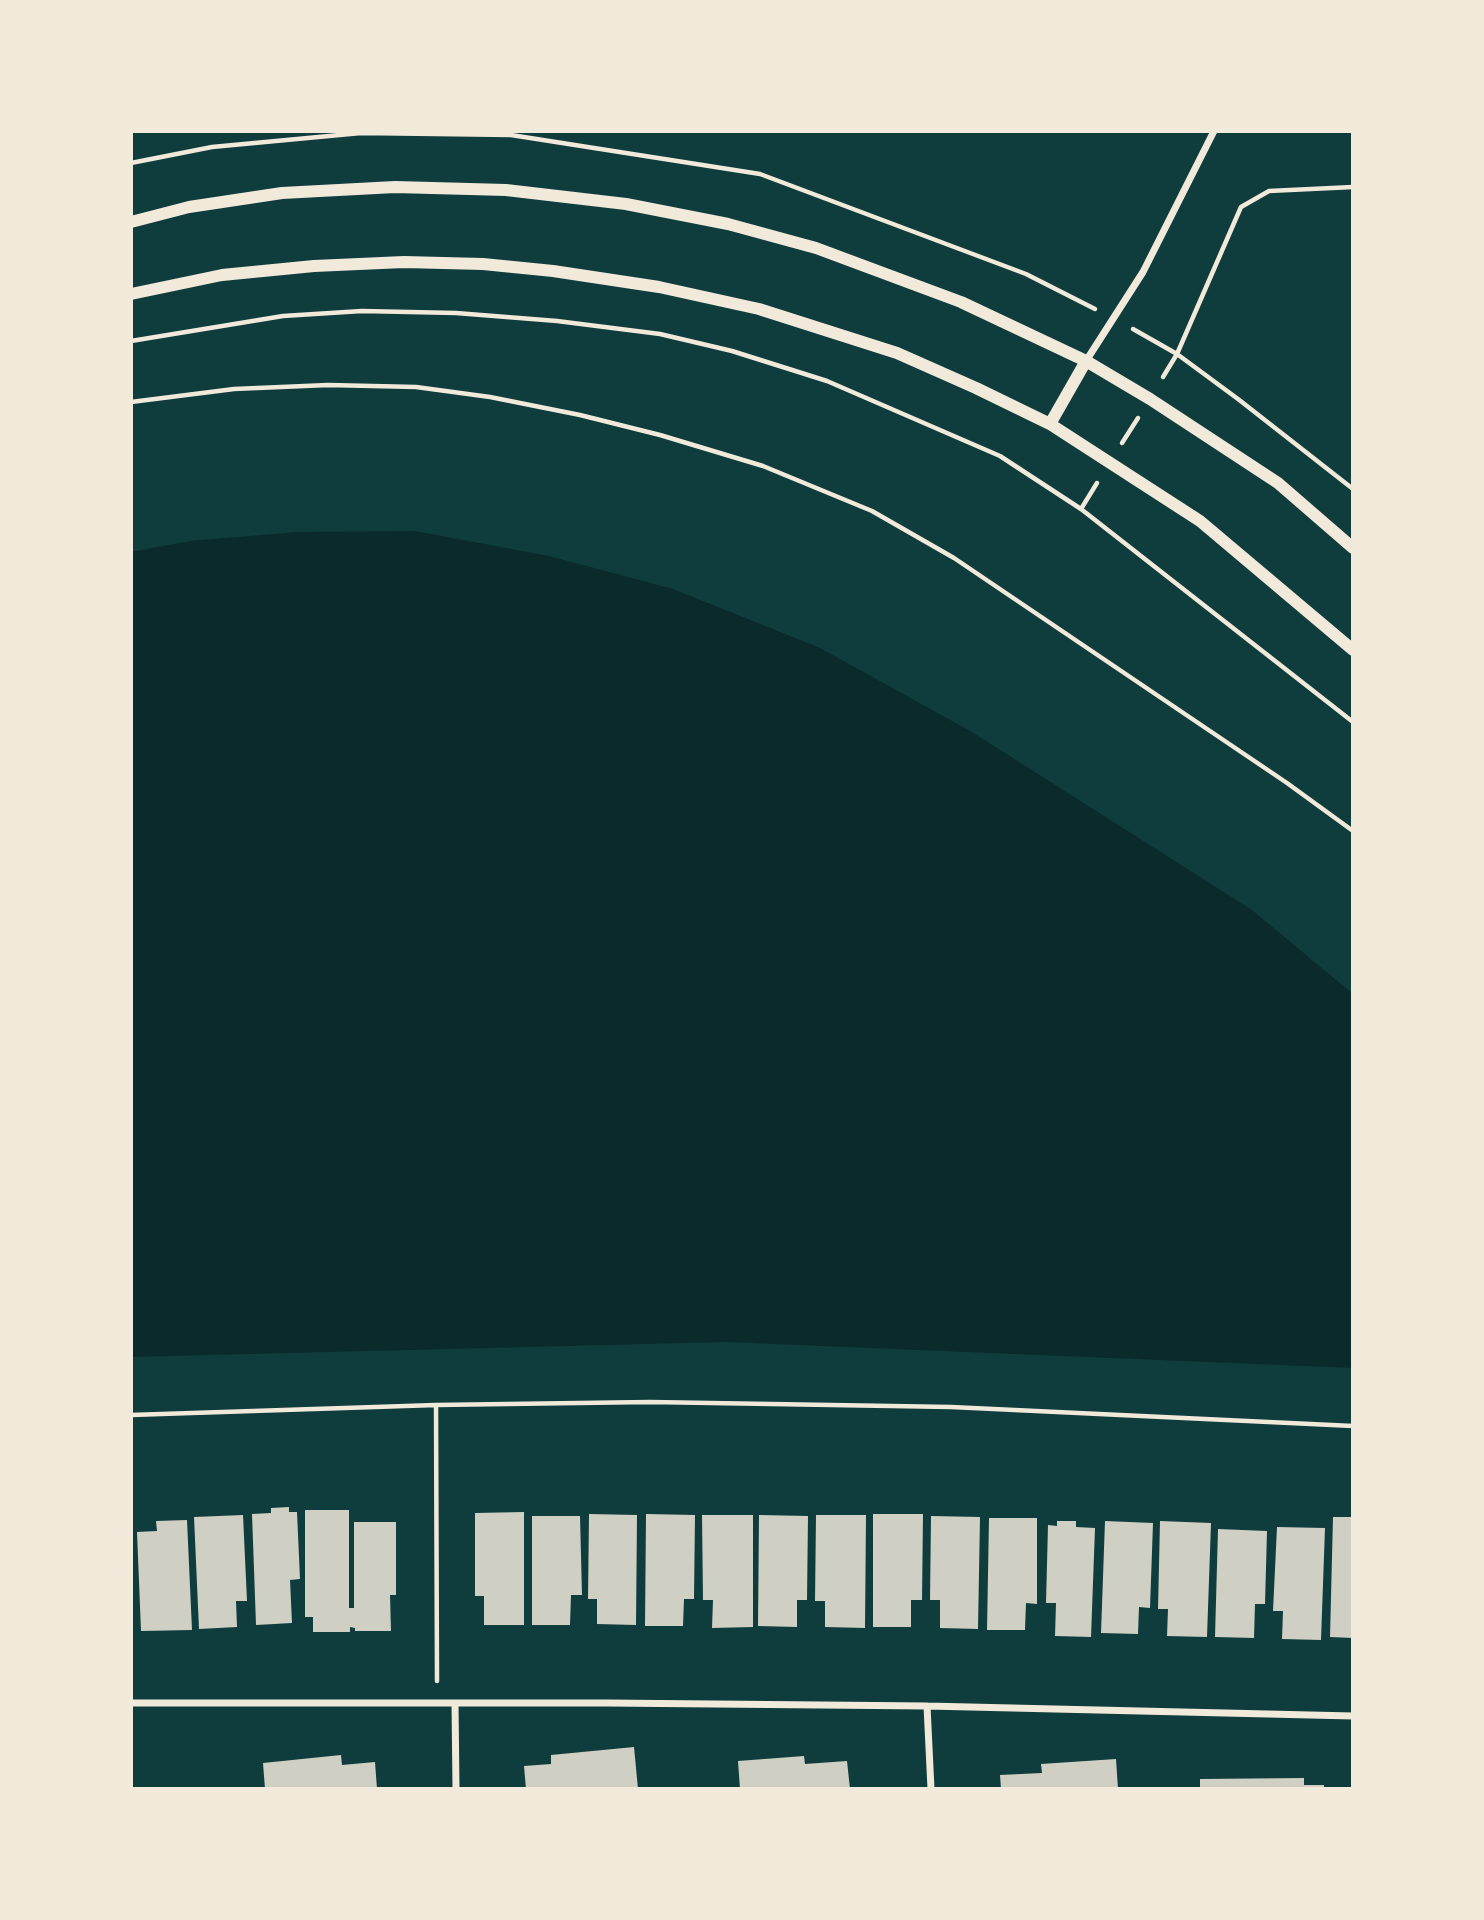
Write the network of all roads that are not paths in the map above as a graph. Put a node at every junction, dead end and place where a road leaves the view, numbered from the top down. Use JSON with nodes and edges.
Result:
{"nodes":[{"id":1,"x":1214,"y":131,"type":"edge"},
{"id":2,"x":131,"y":222,"type":"edge"},
{"id":3,"x":131,"y":294,"type":"edge"},
{"id":4,"x":1086,"y":361,"type":"junction"},
{"id":5,"x":1050,"y":424,"type":"junction"},
{"id":6,"x":1353,"y":548,"type":"edge"},
{"id":7,"x":1353,"y":650,"type":"edge"},
{"id":8,"x":131,"y":1703,"type":"edge"},
{"id":9,"x":455,"y":1703,"type":"junction"},
{"id":10,"x":927,"y":1706,"type":"junction"},
{"id":11,"x":1353,"y":1716,"type":"edge"},
{"id":12,"x":456,"y":1789,"type":"edge"},
{"id":13,"x":931,"y":1789,"type":"edge"}],
"edges":[{"from":1,"to":4,"type":"street"},
{"from":2,"to":4,"type":"street"},
{"from":3,"to":5,"type":"street"},
{"from":4,"to":5,"type":"street"},
{"from":4,"to":6,"type":"street"},
{"from":5,"to":7,"type":"street"},
{"from":8,"to":9,"type":"street"},
{"from":9,"to":10,"type":"street"},
{"from":9,"to":12,"type":"street"},
{"from":10,"to":11,"type":"street"},
{"from":10,"to":13,"type":"street"}]}
